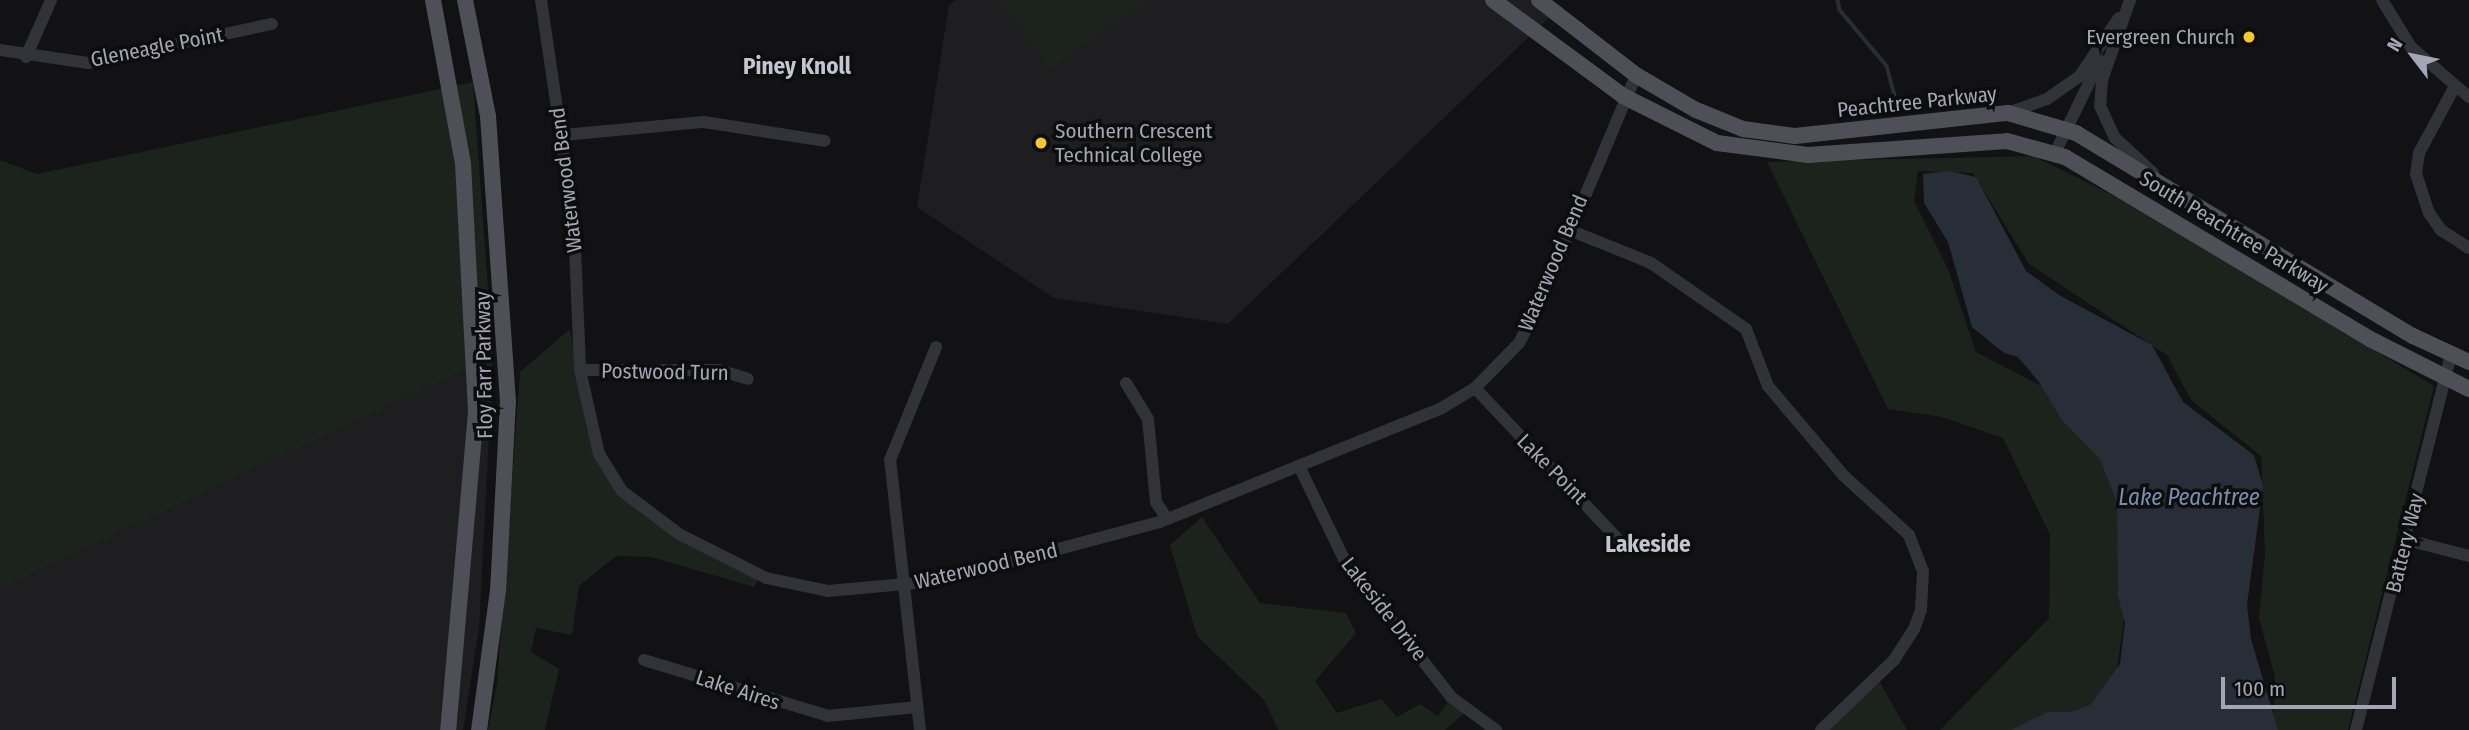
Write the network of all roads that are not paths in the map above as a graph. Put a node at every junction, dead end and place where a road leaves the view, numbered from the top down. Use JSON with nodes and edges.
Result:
{"nodes":[{"id":1,"x":51,"y":0,"type":"edge"},
{"id":2,"x":433,"y":0,"type":"edge"},
{"id":3,"x":465,"y":0,"type":"edge"},
{"id":4,"x":541,"y":0,"type":"edge"},
{"id":5,"x":1493,"y":0,"type":"edge"},
{"id":6,"x":1539,"y":0,"type":"edge"},
{"id":7,"x":2130,"y":0,"type":"edge"},
{"id":8,"x":2382,"y":0,"type":"edge"},
{"id":9,"x":272,"y":24,"type":"dead end"},
{"id":10,"x":0,"y":50,"type":"edge"},
{"id":11,"x":26,"y":57,"type":"junction"},
{"id":12,"x":1636,"y":75,"type":"junction"},
{"id":13,"x":2454,"y":88,"type":"junction"},
{"id":14,"x":1623,"y":96,"type":"junction"},
{"id":15,"x":2469,"y":97,"type":"edge"},
{"id":16,"x":2008,"y":113,"type":"junction"},
{"id":17,"x":2065,"y":128,"type":"junction"},
{"id":18,"x":563,"y":135,"type":"junction"},
{"id":19,"x":825,"y":141,"type":"dead end"},
{"id":20,"x":1968,"y":141,"type":"joint"},
{"id":21,"x":2055,"y":153,"type":"junction"},
{"id":22,"x":2164,"y":183,"type":"junction"},
{"id":23,"x":2235,"y":226,"type":"joint"},
{"id":24,"x":1567,"y":229,"type":"junction"},
{"id":25,"x":2469,"y":248,"type":"edge"},
{"id":26,"x":936,"y":348,"type":"dead end"},
{"id":27,"x":2451,"y":355,"type":"junction"},
{"id":28,"x":2469,"y":362,"type":"edge"},
{"id":29,"x":580,"y":370,"type":"junction"},
{"id":30,"x":748,"y":379,"type":"dead end"},
{"id":31,"x":2445,"y":380,"type":"junction"},
{"id":32,"x":1126,"y":383,"type":"dead end"},
{"id":33,"x":1475,"y":388,"type":"junction"},
{"id":34,"x":2469,"y":389,"type":"edge"},
{"id":35,"x":1299,"y":466,"type":"junction"},
{"id":36,"x":1167,"y":519,"type":"junction"},
{"id":37,"x":2407,"y":540,"type":"junction"},
{"id":38,"x":1628,"y":550,"type":"dead end"},
{"id":39,"x":2469,"y":556,"type":"edge"},
{"id":40,"x":902,"y":584,"type":"junction"},
{"id":41,"x":644,"y":660,"type":"dead end"},
{"id":42,"x":917,"y":707,"type":"junction"},
{"id":43,"x":448,"y":730,"type":"edge"},
{"id":44,"x":479,"y":730,"type":"edge"},
{"id":45,"x":920,"y":730,"type":"edge"},
{"id":46,"x":1496,"y":730,"type":"edge"},
{"id":47,"x":1821,"y":730,"type":"edge"},
{"id":48,"x":2356,"y":730,"type":"edge"}],
"edges":[{"from":1,"to":11,"type":"street"},
{"from":2,"to":43,"type":"main road","name":"Floy Farr Parkway"},
{"from":3,"to":44,"type":"main road","name":"Floy Farr Parkway"},
{"from":4,"to":18,"type":"street","name":"Waterwood Bend"},
{"from":5,"to":14,"type":"main road"},
{"from":6,"to":12,"type":"main road"},
{"from":7,"to":16,"type":"street"},
{"from":7,"to":17,"type":"street"},
{"from":7,"to":22,"type":"street"},
{"from":8,"to":13,"type":"street"},
{"from":9,"to":11,"type":"street","name":"Gleneagle Point"},
{"from":10,"to":11,"type":"street","name":"Gleneagle Point"},
{"from":12,"to":14,"type":"street","name":"Waterwood Bend"},
{"from":12,"to":16,"type":"main road","name":"Peachtree Parkway"},
{"from":13,"to":15,"type":"street"},
{"from":13,"to":25,"type":"street"},
{"from":14,"to":20,"type":"main road","name":"Peachtree Parkway"},
{"from":14,"to":24,"type":"street","name":"Waterwood Bend"},
{"from":16,"to":17,"type":"main road","name":"Peachtree Parkway"},
{"from":17,"to":21,"type":"street"},
{"from":17,"to":22,"type":"main road","name":"Peachtree Parkway"},
{"from":18,"to":19,"type":"street"},
{"from":18,"to":29,"type":"street","name":"Waterwood Bend"},
{"from":20,"to":21,"type":"main road","name":"South Peachtree Parkway"},
{"from":21,"to":31,"type":"main road","name":"South Peachtree Parkway"},
{"from":22,"to":23,"type":"main road","name":"Peachtree Parkway"},
{"from":23,"to":27,"type":"main road","name":"South Peachtree Parkway"},
{"from":24,"to":33,"type":"street","name":"Waterwood Bend"},
{"from":24,"to":47,"type":"street"},
{"from":26,"to":40,"type":"street"},
{"from":27,"to":28,"type":"main road","name":"South Peachtree Parkway"},
{"from":27,"to":31,"type":"street","name":"Battery Way"},
{"from":29,"to":30,"type":"street","name":"Postwood Turn"},
{"from":29,"to":40,"type":"street","name":"Waterwood Bend"},
{"from":31,"to":34,"type":"main road","name":"South Peachtree Parkway"},
{"from":31,"to":37,"type":"street","name":"Battery Way"},
{"from":32,"to":36,"type":"street"},
{"from":33,"to":35,"type":"street","name":"Waterwood Bend"},
{"from":33,"to":38,"type":"street","name":"Lake Point"},
{"from":35,"to":36,"type":"street","name":"Waterwood Bend"},
{"from":35,"to":46,"type":"street","name":"Lakeside Drive"},
{"from":36,"to":40,"type":"street","name":"Waterwood Bend"},
{"from":37,"to":39,"type":"street"},
{"from":37,"to":48,"type":"street","name":"Battery Way"},
{"from":40,"to":42,"type":"street"},
{"from":41,"to":42,"type":"street","name":"Lake Aires"},
{"from":42,"to":45,"type":"street"}]}
